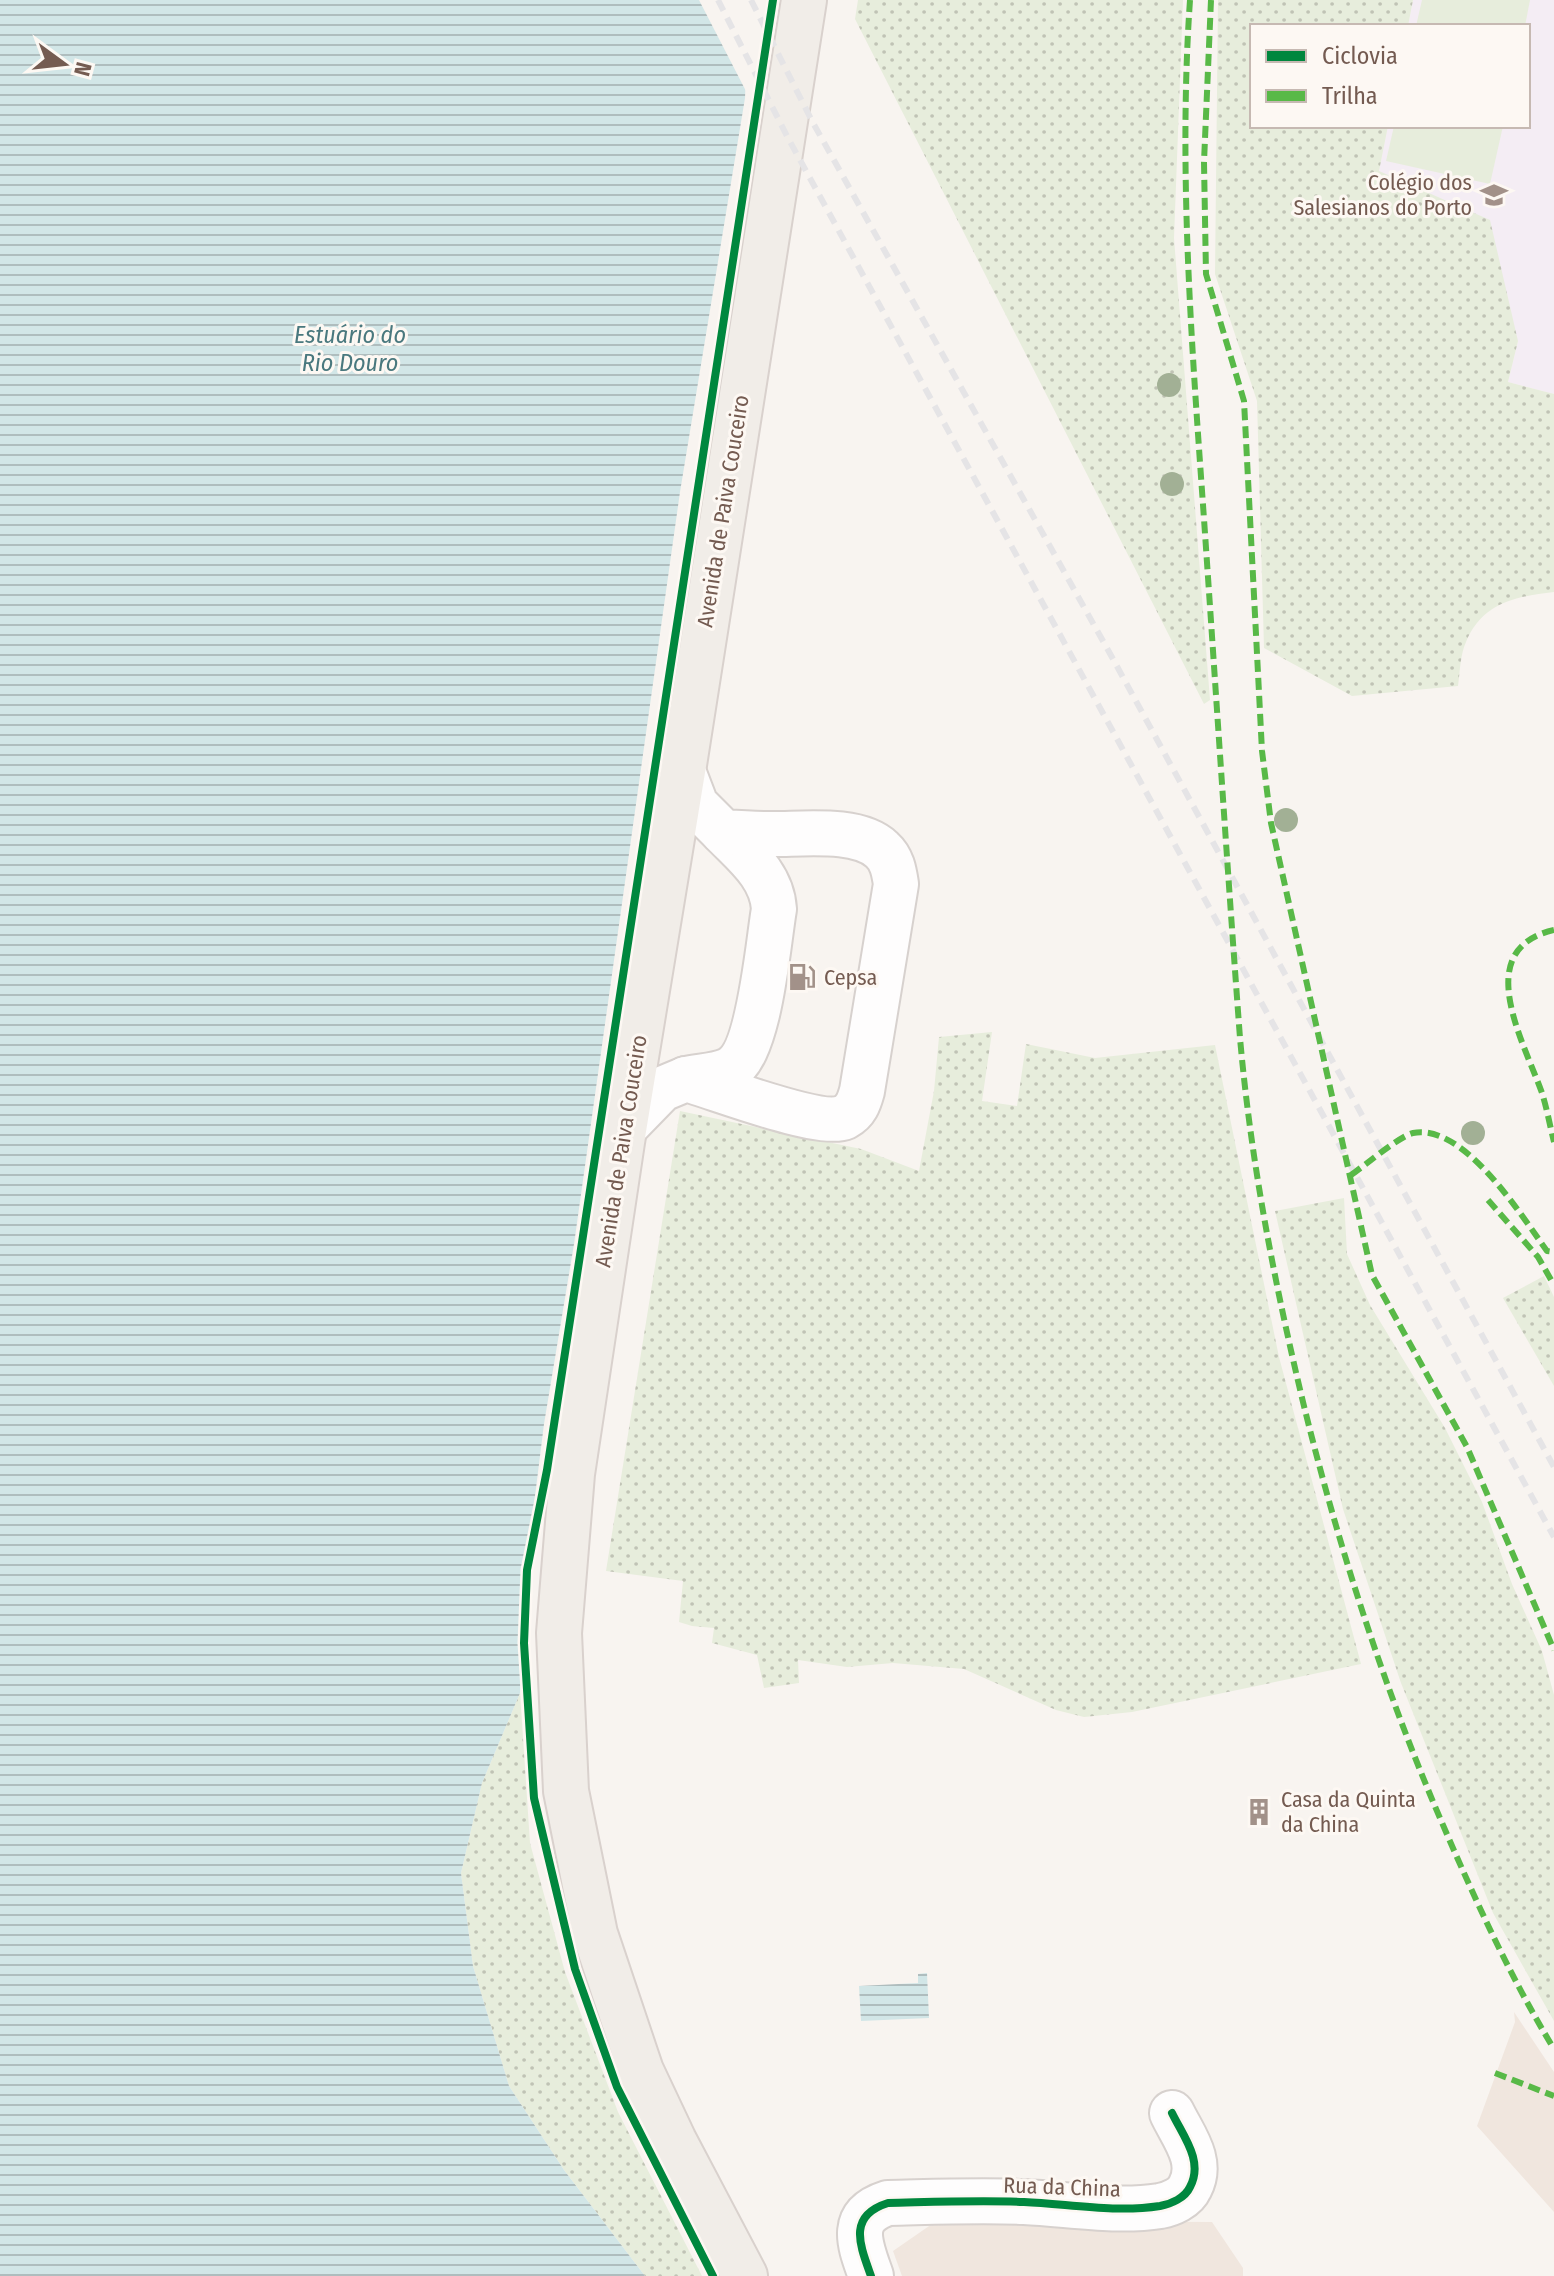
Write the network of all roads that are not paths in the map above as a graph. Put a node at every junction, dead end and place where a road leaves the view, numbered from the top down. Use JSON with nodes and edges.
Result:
{"nodes":[{"id":1,"x":804,"y":0,"type":"edge"},
{"id":2,"x":683,"y":771,"type":"junction"},
{"id":3,"x":723,"y":832,"type":"junction"},
{"id":4,"x":686,"y":1079,"type":"junction"},
{"id":5,"x":624,"y":1128,"type":"junction"},
{"id":6,"x":1172,"y":2113,"type":"dead end"},
{"id":7,"x":745,"y":2276,"type":"edge"},
{"id":8,"x":871,"y":2276,"type":"edge"}],
"edges":[{"from":1,"to":2,"type":"main road","name":"Avenida de Paiva Couceiro"},
{"from":2,"to":3,"type":"street"},
{"from":2,"to":5,"type":"main road","name":"Avenida de Paiva Couceiro"},
{"from":3,"to":4,"type":"street"},
{"from":3,"to":4,"type":"street"},
{"from":4,"to":5,"type":"street"},
{"from":5,"to":7,"type":"main road","name":"Avenida de Paiva Couceiro"},
{"from":6,"to":8,"type":"street","name":"Rua da China"}]}
